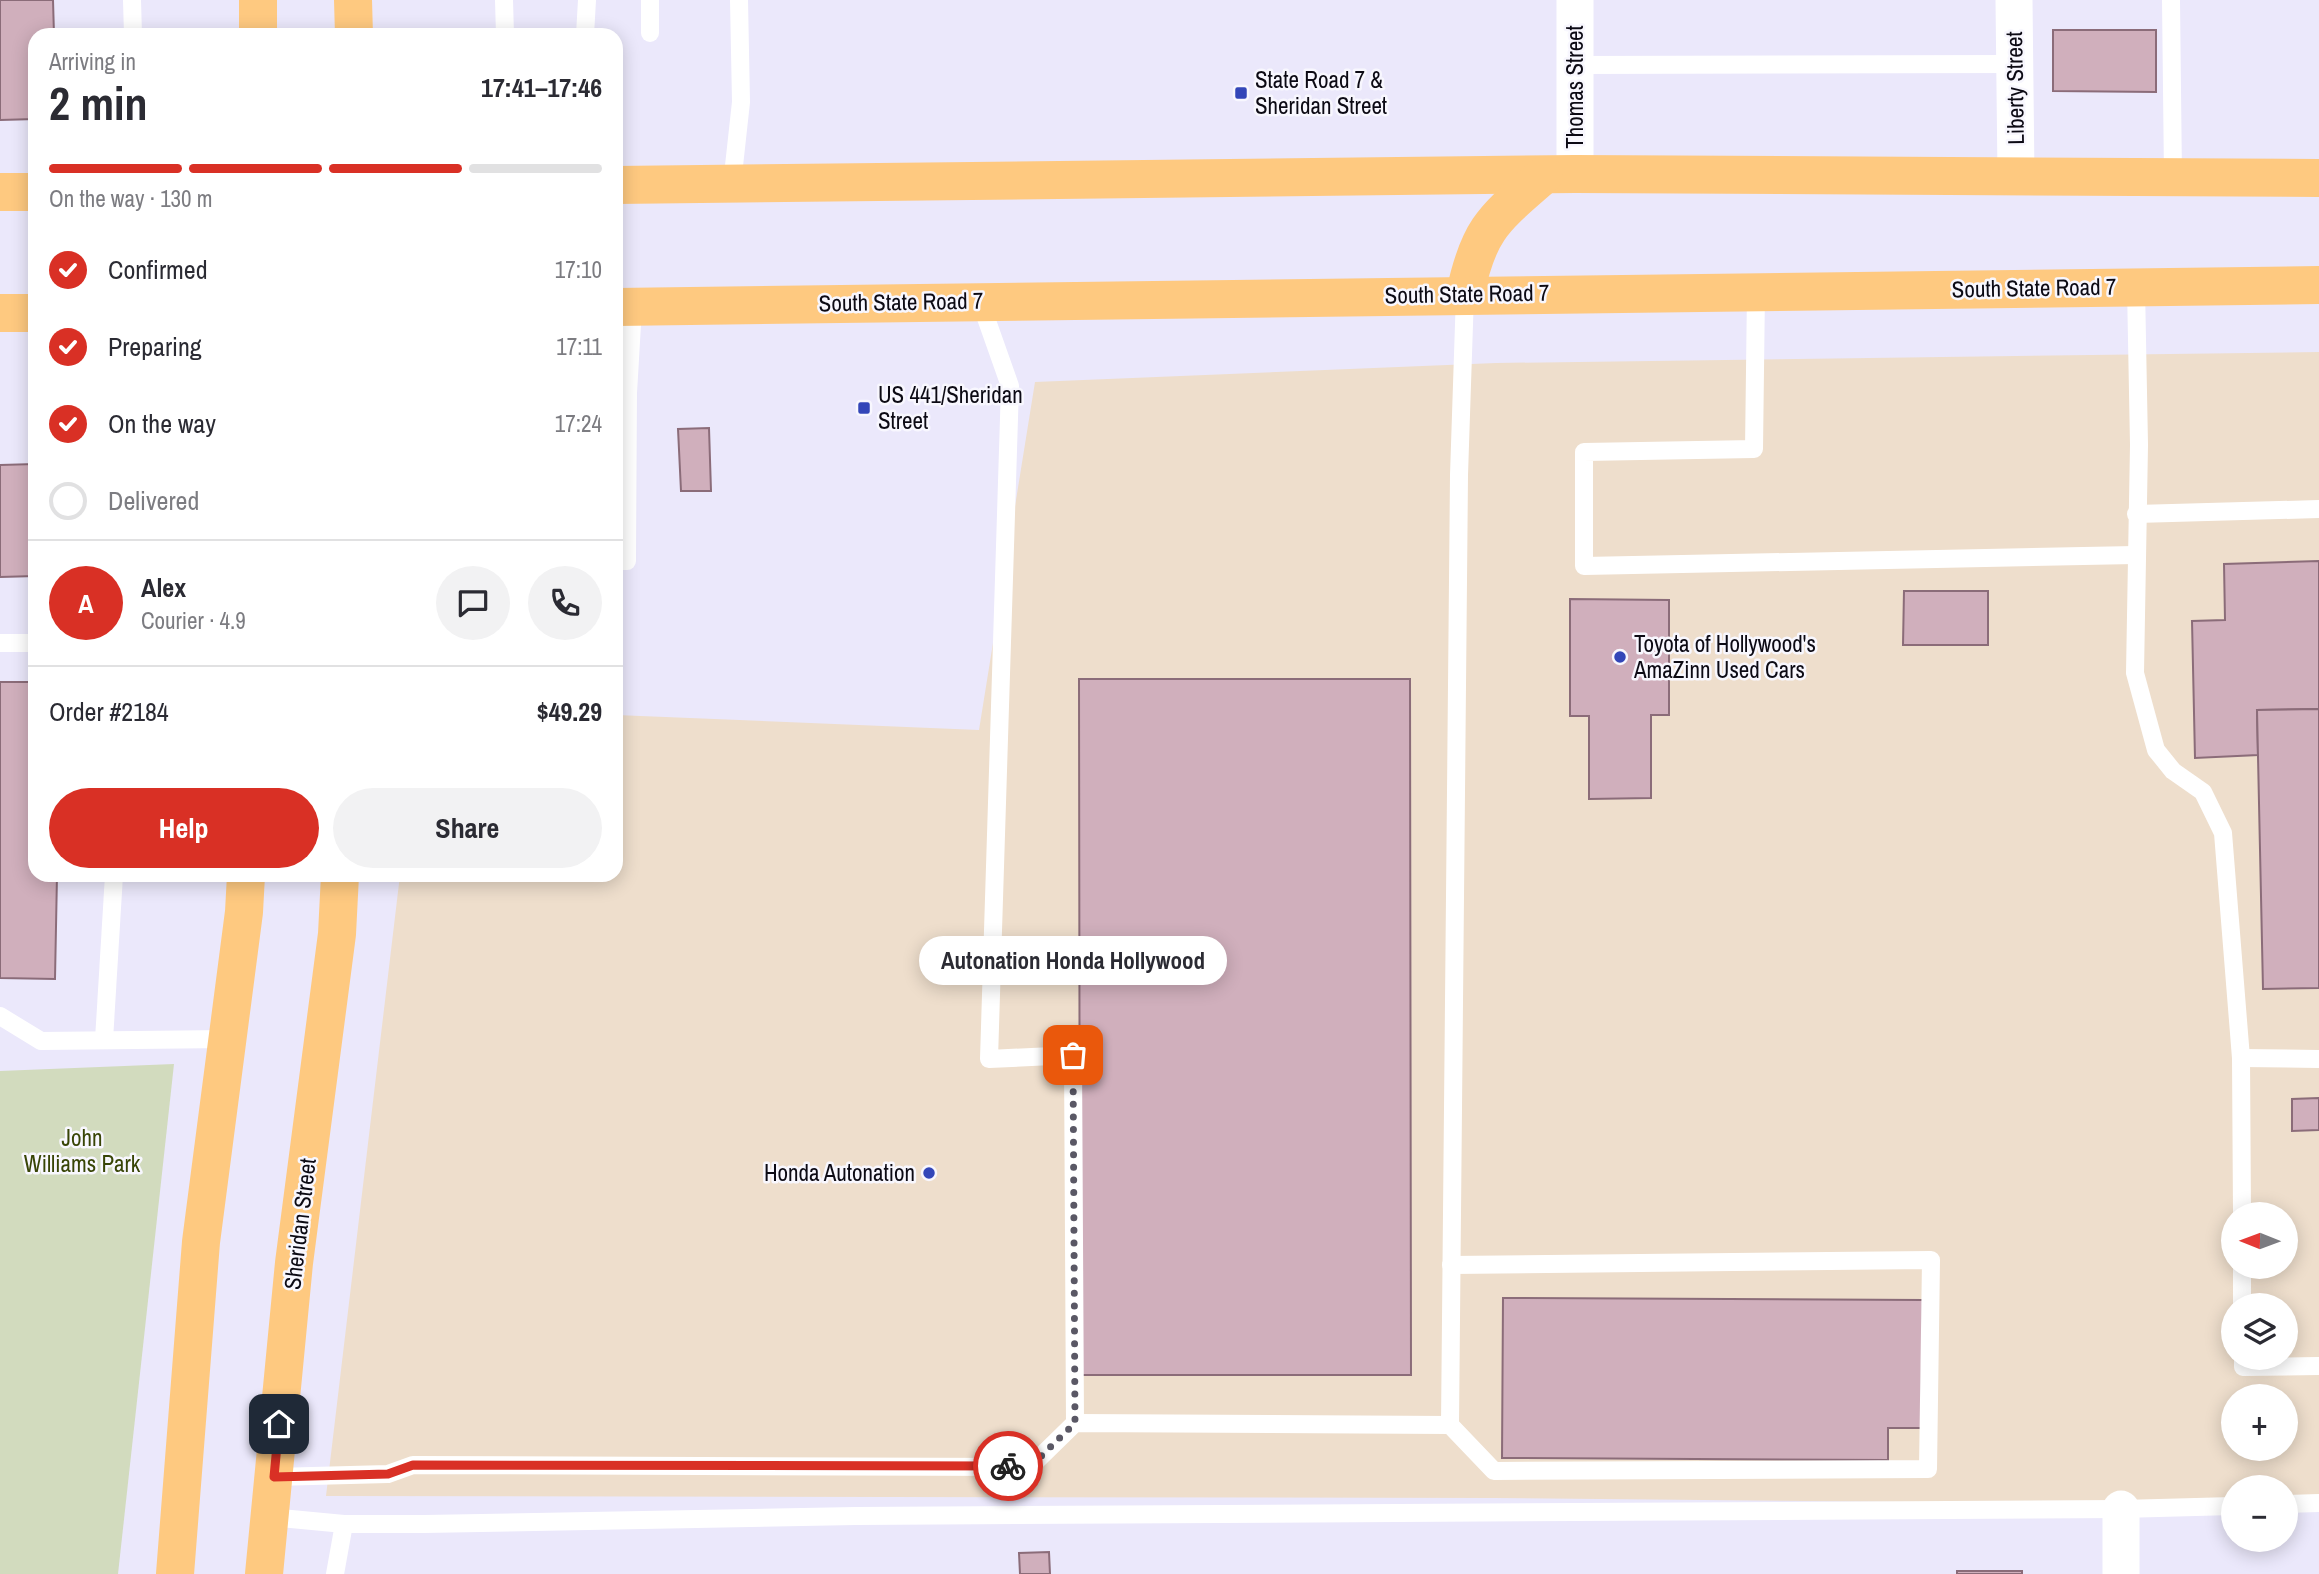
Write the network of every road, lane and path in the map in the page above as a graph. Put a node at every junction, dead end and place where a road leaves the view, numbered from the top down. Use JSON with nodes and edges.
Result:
{"nodes":[{"id":1,"x":132,"y":0,"type":"edge"},
{"id":2,"x":258,"y":0,"type":"edge"},
{"id":3,"x":354,"y":0,"type":"edge"},
{"id":4,"x":504,"y":0,"type":"edge"},
{"id":5,"x":587,"y":0,"type":"edge"},
{"id":6,"x":650,"y":0,"type":"edge"},
{"id":7,"x":739,"y":0,"type":"edge"},
{"id":8,"x":1575,"y":0,"type":"edge"},
{"id":9,"x":2014,"y":0,"type":"edge"},
{"id":10,"x":2171,"y":0,"type":"edge"},
{"id":11,"x":133,"y":28,"type":"edge"},
{"id":12,"x":258,"y":28,"type":"edge"},
{"id":13,"x":354,"y":28,"type":"edge"},
{"id":14,"x":505,"y":28,"type":"edge"},
{"id":15,"x":585,"y":28,"type":"edge"},
{"id":16,"x":650,"y":33,"type":"dead end"},
{"id":17,"x":2014,"y":64,"type":"junction"},
{"id":18,"x":1576,"y":65,"type":"junction"},
{"id":19,"x":1559,"y":174,"type":"junction"},
{"id":20,"x":2016,"y":176,"type":"junction"},
{"id":21,"x":2173,"y":177,"type":"junction"},
{"id":22,"x":2319,"y":178,"type":"edge"},
{"id":23,"x":732,"y":184,"type":"junction"},
{"id":24,"x":623,"y":185,"type":"edge"},
{"id":25,"x":0,"y":192,"type":"edge"},
{"id":26,"x":28,"y":192,"type":"edge"},
{"id":27,"x":2319,"y":285,"type":"edge"},
{"id":28,"x":2136,"y":287,"type":"junction"},
{"id":29,"x":1756,"y":291,"type":"junction"},
{"id":30,"x":1465,"y":294,"type":"junction"},
{"id":31,"x":980,"y":301,"type":"junction"},
{"id":32,"x":624,"y":307,"type":"edge"},
{"id":33,"x":0,"y":313,"type":"edge"},
{"id":34,"x":28,"y":313,"type":"edge"},
{"id":35,"x":623,"y":350,"type":"edge"},
{"id":36,"x":2319,"y":509,"type":"edge"},
{"id":37,"x":2136,"y":514,"type":"junction"},
{"id":38,"x":623,"y":518,"type":"edge"},
{"id":39,"x":2135,"y":555,"type":"junction"},
{"id":40,"x":623,"y":561,"type":"edge"},
{"id":41,"x":0,"y":643,"type":"edge"},
{"id":42,"x":28,"y":643,"type":"edge"},
{"id":43,"x":114,"y":882,"type":"edge"},
{"id":44,"x":245,"y":882,"type":"edge"},
{"id":45,"x":340,"y":882,"type":"edge"},
{"id":46,"x":0,"y":1016,"type":"edge"},
{"id":47,"x":228,"y":1039,"type":"junction"},
{"id":48,"x":104,"y":1040,"type":"junction"},
{"id":49,"x":2241,"y":1058,"type":"junction"},
{"id":50,"x":2319,"y":1059,"type":"edge"},
{"id":51,"x":2242,"y":1202,"type":"edge"},
{"id":52,"x":1451,"y":1265,"type":"junction"},
{"id":53,"x":2298,"y":1366,"type":"edge"},
{"id":54,"x":2319,"y":1366,"type":"edge"},
{"id":55,"x":1075,"y":1423,"type":"junction"},
{"id":56,"x":1450,"y":1424,"type":"junction"},
{"id":57,"x":274,"y":1477,"type":"junction"},
{"id":58,"x":2319,"y":1503,"type":"edge"},
{"id":59,"x":2298,"y":1504,"type":"edge"},
{"id":60,"x":2221,"y":1506,"type":"edge"},
{"id":61,"x":2121,"y":1509,"type":"junction"},
{"id":62,"x":270,"y":1517,"type":"junction"},
{"id":63,"x":344,"y":1524,"type":"junction"},
{"id":64,"x":175,"y":1574,"type":"edge"},
{"id":65,"x":264,"y":1574,"type":"edge"},
{"id":66,"x":335,"y":1574,"type":"edge"},
{"id":67,"x":2121,"y":1574,"type":"edge"}],
"edges":[{"from":1,"to":11,"type":"lane"},
{"from":2,"to":12,"type":"main road"},
{"from":3,"to":13,"type":"main road"},
{"from":4,"to":14,"type":"lane"},
{"from":5,"to":15,"type":"lane"},
{"from":6,"to":16,"type":"lane"},
{"from":7,"to":23,"type":"lane"},
{"from":8,"to":18,"type":"street","name":"Thomas Street"},
{"from":9,"to":17,"type":"street","name":"Liberty Street"},
{"from":10,"to":21,"type":"lane"},
{"from":17,"to":18,"type":"lane"},
{"from":17,"to":20,"type":"street","name":"Liberty Street"},
{"from":18,"to":19,"type":"street","name":"Thomas Street"},
{"from":19,"to":20,"type":"main road"},
{"from":19,"to":23,"type":"main road"},
{"from":19,"to":30,"type":"main road"},
{"from":20,"to":21,"type":"main road"},
{"from":21,"to":22,"type":"main road"},
{"from":23,"to":24,"type":"main road"},
{"from":25,"to":26,"type":"main road"},
{"from":27,"to":28,"type":"main road","name":"South State Road 7"},
{"from":28,"to":29,"type":"main road","name":"South State Road 7"},
{"from":28,"to":37,"type":"lane"},
{"from":29,"to":30,"type":"main road","name":"South State Road 7"},
{"from":29,"to":39,"type":"lane"},
{"from":30,"to":31,"type":"main road","name":"South State Road 7"},
{"from":30,"to":52,"type":"lane"},
{"from":31,"to":32,"type":"main road","name":"South State Road 7"},
{"from":31,"to":55,"type":"lane"},
{"from":32,"to":35,"type":"lane"},
{"from":33,"to":34,"type":"main road"},
{"from":36,"to":37,"type":"lane"},
{"from":37,"to":39,"type":"lane"},
{"from":38,"to":40,"type":"lane"},
{"from":39,"to":49,"type":"lane"},
{"from":41,"to":42,"type":"lane"},
{"from":43,"to":48,"type":"lane"},
{"from":44,"to":47,"type":"main road"},
{"from":45,"to":57,"type":"main road","name":"Sheridan Street"},
{"from":46,"to":48,"type":"lane"},
{"from":47,"to":48,"type":"lane"},
{"from":47,"to":64,"type":"main road"},
{"from":49,"to":50,"type":"lane"},
{"from":49,"to":51,"type":"lane"},
{"from":52,"to":56,"type":"lane"},
{"from":52,"to":56,"type":"lane"},
{"from":53,"to":54,"type":"lane"},
{"from":55,"to":56,"type":"lane"},
{"from":55,"to":57,"type":"lane"},
{"from":57,"to":62,"type":"main road","name":"Sheridan Street"},
{"from":58,"to":59,"type":"lane"},
{"from":60,"to":61,"type":"lane"},
{"from":61,"to":63,"type":"lane"},
{"from":61,"to":67,"type":"street"},
{"from":62,"to":63,"type":"lane"},
{"from":62,"to":65,"type":"main road","name":"Sheridan Street"},
{"from":63,"to":66,"type":"lane"}]}
